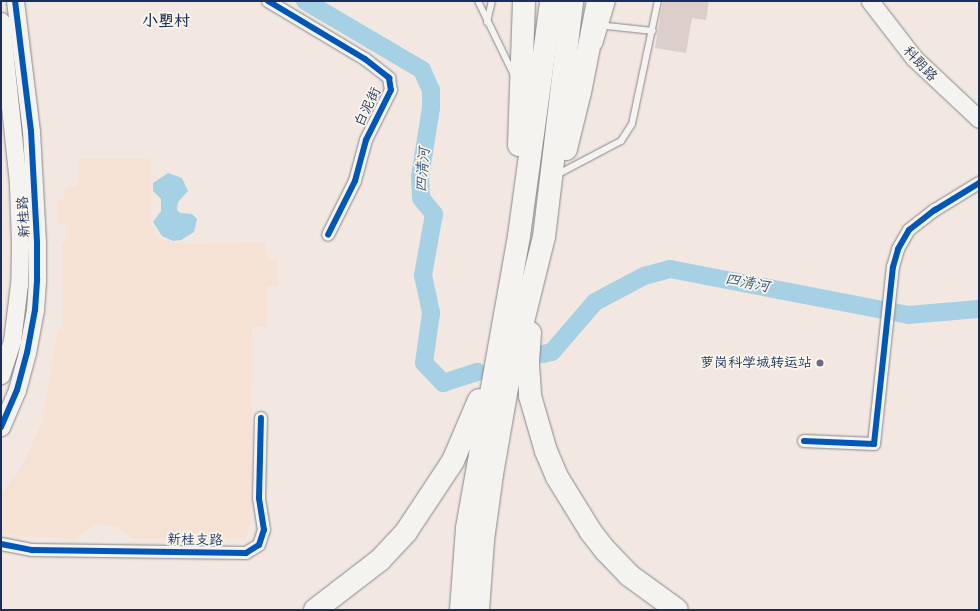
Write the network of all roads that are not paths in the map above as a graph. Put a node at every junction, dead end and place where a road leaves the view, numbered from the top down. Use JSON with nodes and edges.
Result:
{"nodes":[{"id":1,"x":15,"y":1,"type":"edge"},
{"id":2,"x":268,"y":1,"type":"edge"},
{"id":3,"x":478,"y":1,"type":"edge"},
{"id":4,"x":492,"y":1,"type":"edge"},
{"id":5,"x":524,"y":1,"type":"edge"},
{"id":6,"x":551,"y":1,"type":"edge"},
{"id":7,"x":572,"y":1,"type":"edge"},
{"id":8,"x":598,"y":1,"type":"edge"},
{"id":9,"x":612,"y":1,"type":"edge"},
{"id":10,"x":658,"y":1,"type":"edge"},
{"id":11,"x":870,"y":1,"type":"edge"},
{"id":12,"x":1,"y":21,"type":"edge"},
{"id":13,"x":487,"y":22,"type":"junction"},
{"id":14,"x":607,"y":26,"type":"junction"},
{"id":15,"x":653,"y":31,"type":"junction"},
{"id":16,"x":521,"y":86,"type":"junction"},
{"id":17,"x":580,"y":92,"type":"junction"},
{"id":18,"x":979,"y":120,"type":"edge"},
{"id":19,"x":560,"y":173,"type":"junction"},
{"id":20,"x":979,"y":183,"type":"edge"},
{"id":21,"x":328,"y":235,"type":"dead end"},
{"id":22,"x":519,"y":236,"type":"junction"},
{"id":23,"x":544,"y":237,"type":"junction"},
{"id":24,"x":534,"y":270,"type":"junction"},
{"id":25,"x":501,"y":347,"type":"junction"},
{"id":26,"x":1,"y":375,"type":"edge"},
{"id":27,"x":261,"y":418,"type":"dead end"},
{"id":28,"x":1,"y":427,"type":"edge"},
{"id":29,"x":804,"y":441,"type":"dead end"},
{"id":30,"x":1,"y":544,"type":"edge"},
{"id":31,"x":315,"y":610,"type":"edge"},
{"id":32,"x":467,"y":610,"type":"edge"},
{"id":33,"x":678,"y":610,"type":"edge"}],
"edges":[{"from":1,"to":28,"type":"street","name":"新桂路"},
{"from":2,"to":21,"type":"street","name":"白泥街"},
{"from":3,"to":13,"type":"lane"},
{"from":4,"to":13,"type":"lane"},
{"from":5,"to":16,"type":"highway"},
{"from":6,"to":22,"type":"highway"},
{"from":7,"to":23,"type":"highway"},
{"from":8,"to":17,"type":"highway"},
{"from":9,"to":14,"type":"lane"},
{"from":10,"to":15,"type":"lane"},
{"from":11,"to":18,"type":"street","name":"科朗路"},
{"from":12,"to":26,"type":"street","name":"新桂路"},
{"from":13,"to":16,"type":"lane"},
{"from":14,"to":15,"type":"lane"},
{"from":14,"to":17,"type":"lane"},
{"from":15,"to":19,"type":"lane"},
{"from":16,"to":22,"type":"highway"},
{"from":17,"to":19,"type":"highway"},
{"from":19,"to":23,"type":"highway"},
{"from":20,"to":29,"type":"street"},
{"from":22,"to":25,"type":"highway"},
{"from":23,"to":24,"type":"highway"},
{"from":24,"to":32,"type":"highway"},
{"from":24,"to":33,"type":"highway"},
{"from":25,"to":31,"type":"highway"},
{"from":25,"to":32,"type":"highway"},
{"from":27,"to":30,"type":"street","name":"新桂支路"}]}
